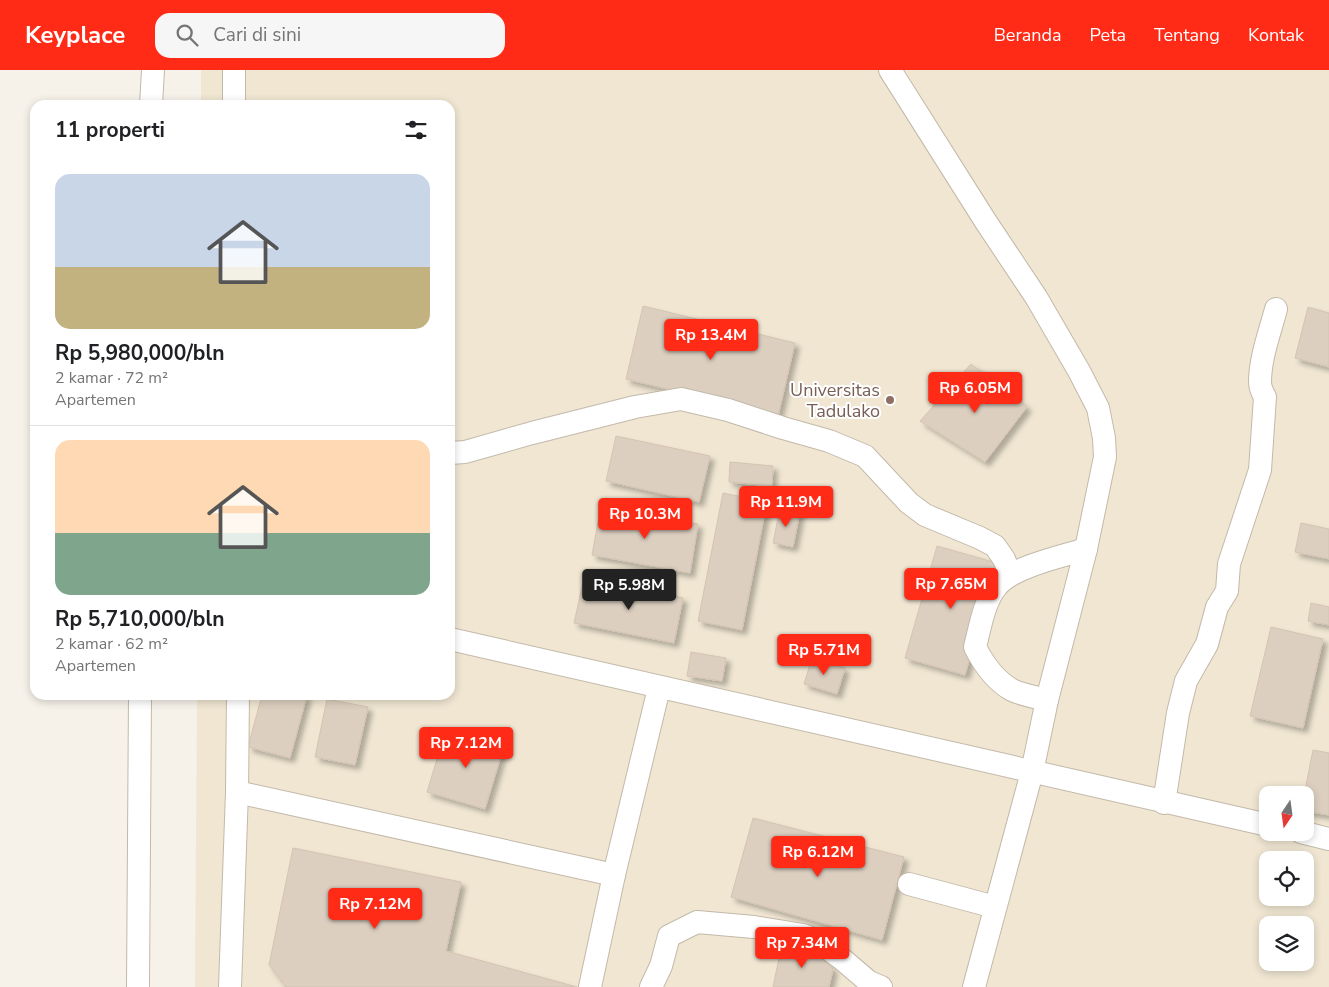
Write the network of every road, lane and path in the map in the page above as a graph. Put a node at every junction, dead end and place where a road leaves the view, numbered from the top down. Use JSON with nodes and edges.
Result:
{"nodes":[{"id":1,"x":153,"y":70,"type":"edge"},
{"id":2,"x":234,"y":70,"type":"edge"},
{"id":3,"x":890,"y":70,"type":"edge"},
{"id":4,"x":151,"y":100,"type":"edge"},
{"id":5,"x":234,"y":100,"type":"edge"},
{"id":6,"x":1276,"y":309,"type":"dead end"},
{"id":7,"x":455,"y":453,"type":"edge"},
{"id":8,"x":1086,"y":549,"type":"junction"},
{"id":9,"x":1010,"y":574,"type":"junction"},
{"id":10,"x":455,"y":640,"type":"edge"},
{"id":11,"x":659,"y":688,"type":"junction"},
{"id":12,"x":140,"y":700,"type":"edge"},
{"id":13,"x":238,"y":700,"type":"edge"},
{"id":14,"x":1047,"y":700,"type":"junction"},
{"id":15,"x":1032,"y":772,"type":"junction"},
{"id":16,"x":237,"y":792,"type":"junction"},
{"id":17,"x":1164,"y":802,"type":"junction"},
{"id":18,"x":1259,"y":823,"type":"edge"},
{"id":19,"x":1314,"y":835,"type":"edge"},
{"id":20,"x":1329,"y":838,"type":"edge"},
{"id":21,"x":614,"y":875,"type":"junction"},
{"id":22,"x":910,"y":884,"type":"dead end"},
{"id":23,"x":995,"y":907,"type":"junction"},
{"id":24,"x":138,"y":987,"type":"edge"},
{"id":25,"x":230,"y":987,"type":"edge"},
{"id":26,"x":590,"y":987,"type":"edge"},
{"id":27,"x":651,"y":987,"type":"edge"},
{"id":28,"x":881,"y":987,"type":"edge"},
{"id":29,"x":974,"y":987,"type":"edge"}],
"edges":[{"from":1,"to":4,"type":"street"},
{"from":2,"to":5,"type":"street"},
{"from":3,"to":8,"type":"street"},
{"from":6,"to":17,"type":"street"},
{"from":7,"to":9,"type":"street"},
{"from":8,"to":9,"type":"street"},
{"from":8,"to":14,"type":"street"},
{"from":9,"to":14,"type":"street"},
{"from":10,"to":11,"type":"street"},
{"from":11,"to":15,"type":"street"},
{"from":11,"to":21,"type":"street"},
{"from":12,"to":24,"type":"street"},
{"from":13,"to":16,"type":"street"},
{"from":14,"to":15,"type":"street"},
{"from":15,"to":17,"type":"street"},
{"from":15,"to":23,"type":"street"},
{"from":16,"to":21,"type":"street"},
{"from":16,"to":25,"type":"street"},
{"from":17,"to":18,"type":"street"},
{"from":19,"to":20,"type":"street"},
{"from":21,"to":26,"type":"street"},
{"from":22,"to":23,"type":"street"},
{"from":23,"to":29,"type":"street"},
{"from":27,"to":28,"type":"street"}]}
